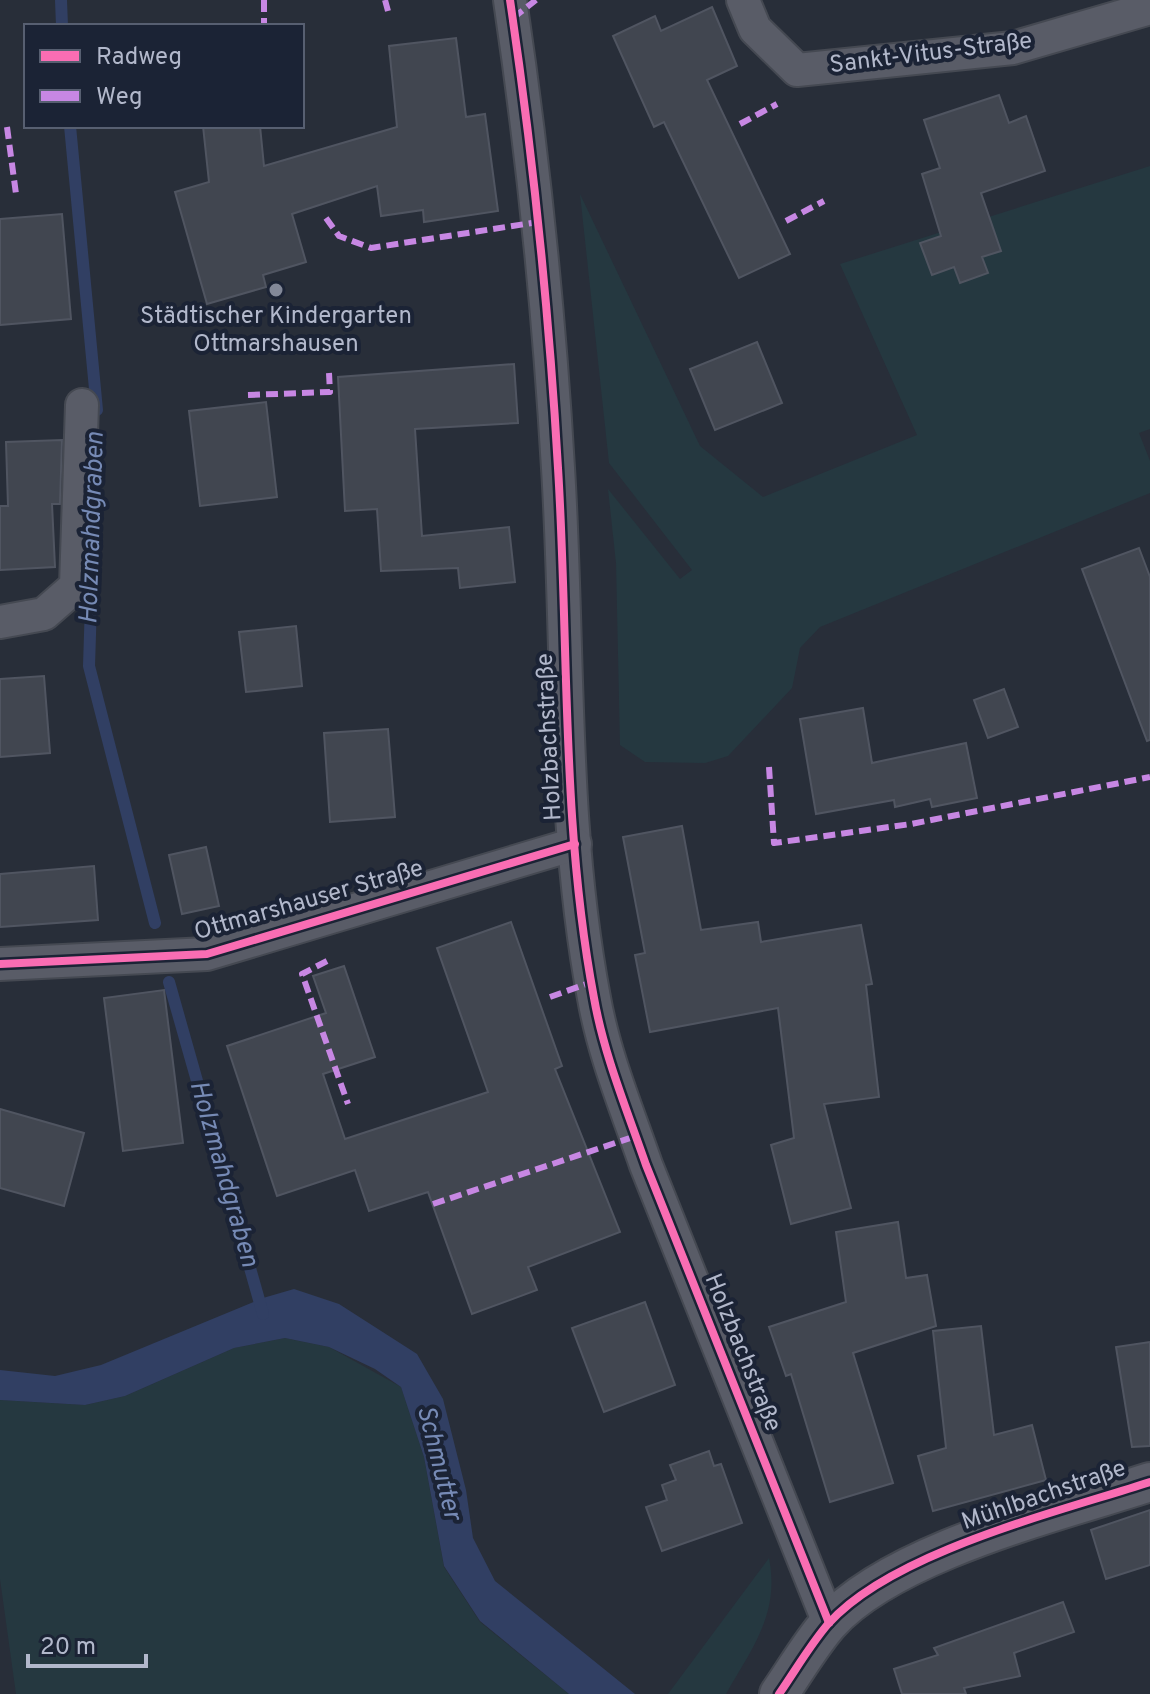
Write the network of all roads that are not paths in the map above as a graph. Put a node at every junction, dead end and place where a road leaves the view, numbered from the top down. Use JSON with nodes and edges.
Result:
{"nodes":[{"id":1,"x":510,"y":0,"type":"edge"},
{"id":2,"x":743,"y":0,"type":"edge"},
{"id":3,"x":1150,"y":8,"type":"edge"},
{"id":4,"x":82,"y":405,"type":"dead end"},
{"id":5,"x":0,"y":622,"type":"edge"},
{"id":6,"x":575,"y":844,"type":"junction"},
{"id":7,"x":0,"y":964,"type":"edge"},
{"id":8,"x":1150,"y":1482,"type":"edge"},
{"id":9,"x":829,"y":1623,"type":"junction"},
{"id":10,"x":779,"y":1694,"type":"edge"}],
"edges":[{"from":1,"to":6,"type":"street","name":"Holzbachstraße"},
{"from":2,"to":3,"type":"street","name":"Sankt-Vitus-Straße"},
{"from":4,"to":5,"type":"street"},
{"from":6,"to":7,"type":"street","name":"Ottmarshauser Straße"},
{"from":6,"to":9,"type":"street","name":"Holzbachstraße"},
{"from":8,"to":9,"type":"street","name":"Mühlbachstraße"},
{"from":9,"to":10,"type":"street","name":"Mühlbachstraße"}]}
